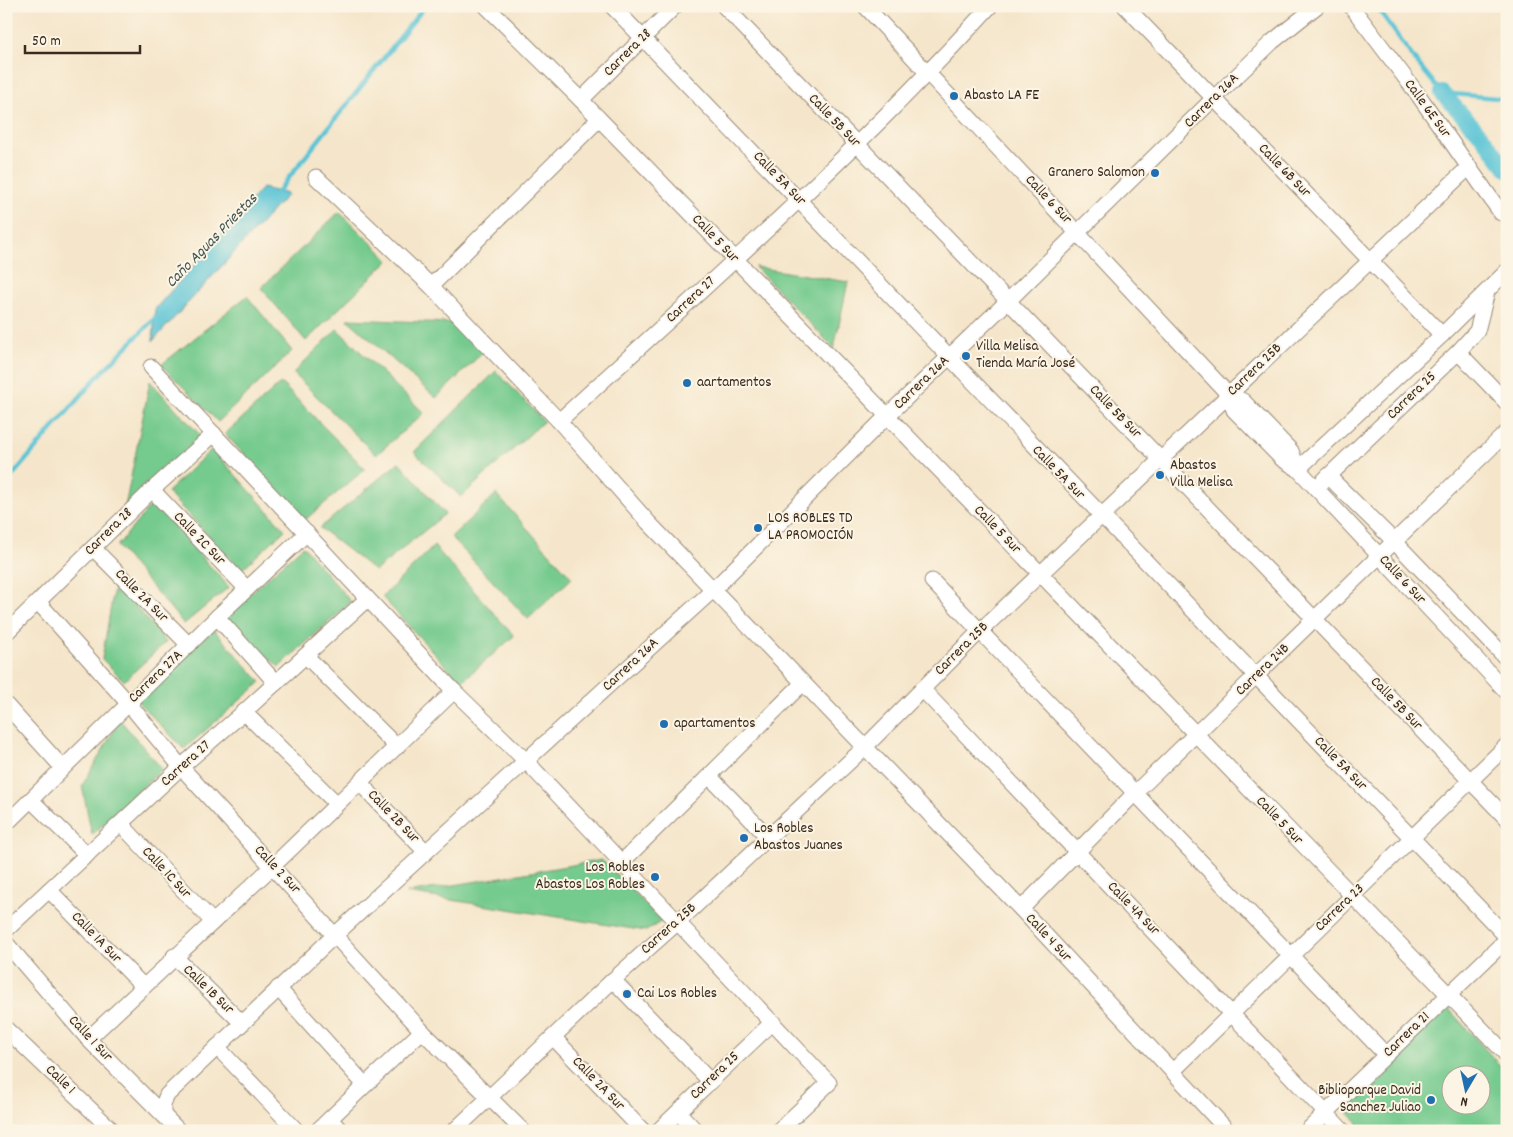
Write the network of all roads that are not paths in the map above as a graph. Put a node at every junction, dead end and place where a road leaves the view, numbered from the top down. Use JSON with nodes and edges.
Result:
{"nodes":[{"id":1,"x":486,"y":6,"type":"edge"},
{"id":2,"x":612,"y":6,"type":"edge"},
{"id":3,"x":675,"y":6,"type":"edge"},
{"id":4,"x":724,"y":6,"type":"edge"},
{"id":5,"x":866,"y":6,"type":"edge"},
{"id":6,"x":990,"y":6,"type":"edge"},
{"id":7,"x":1125,"y":6,"type":"edge"},
{"id":8,"x":1318,"y":6,"type":"edge"},
{"id":9,"x":1351,"y":6,"type":"edge"},
{"id":10,"x":644,"y":38,"type":"junction"},
{"id":11,"x":929,"y":74,"type":"junction"},
{"id":12,"x":1214,"y":98,"type":"junction"},
{"id":13,"x":580,"y":100,"type":"junction"},
{"id":14,"x":599,"y":119,"type":"junction"},
{"id":15,"x":856,"y":143,"type":"junction"},
{"id":16,"x":1469,"y":167,"type":"junction"},
{"id":17,"x":316,"y":177,"type":"dead end"},
{"id":18,"x":798,"y":200,"type":"junction"},
{"id":19,"x":1501,"y":213,"type":"dead end"},
{"id":20,"x":1078,"y":232,"type":"junction"},
{"id":21,"x":735,"y":259,"type":"junction"},
{"id":22,"x":1370,"y":260,"type":"junction"},
{"id":23,"x":1507,"y":271,"type":"edge"},
{"id":24,"x":431,"y":286,"type":"junction"},
{"id":25,"x":1487,"y":292,"type":"junction"},
{"id":26,"x":1008,"y":301,"type":"junction"},
{"id":27,"x":1442,"y":335,"type":"junction"},
{"id":28,"x":1458,"y":352,"type":"junction"},
{"id":29,"x":948,"y":358,"type":"junction"},
{"id":30,"x":151,"y":367,"type":"dead end"},
{"id":31,"x":1229,"y":395,"type":"junction"},
{"id":32,"x":1507,"y":403,"type":"edge"},
{"id":33,"x":887,"y":416,"type":"junction"},
{"id":34,"x":560,"y":421,"type":"junction"},
{"id":35,"x":1507,"y":432,"type":"edge"},
{"id":36,"x":214,"y":434,"type":"junction"},
{"id":37,"x":1161,"y":460,"type":"junction"},
{"id":38,"x":1298,"y":469,"type":"junction"},
{"id":39,"x":1328,"y":476,"type":"junction"},
{"id":40,"x":1316,"y":488,"type":"junction"},
{"id":41,"x":152,"y":490,"type":"junction"},
{"id":42,"x":1101,"y":516,"type":"junction"},
{"id":43,"x":307,"y":532,"type":"junction"},
{"id":44,"x":1395,"y":542,"type":"junction"},
{"id":45,"x":93,"y":548,"type":"junction"},
{"id":46,"x":1380,"y":557,"type":"junction"},
{"id":47,"x":1040,"y":574,"type":"junction"},
{"id":48,"x":932,"y":581,"type":"dead end"},
{"id":49,"x":247,"y":589,"type":"junction"},
{"id":50,"x":713,"y":590,"type":"junction"},
{"id":51,"x":367,"y":599,"type":"junction"},
{"id":52,"x":38,"y":602,"type":"junction"},
{"id":53,"x":217,"y":617,"type":"junction"},
{"id":54,"x":1315,"y":620,"type":"junction"},
{"id":55,"x":979,"y":632,"type":"junction"},
{"id":56,"x":6,"y":633,"type":"edge"},
{"id":57,"x":189,"y":645,"type":"junction"},
{"id":58,"x":306,"y":656,"type":"junction"},
{"id":59,"x":1507,"y":659,"type":"edge"},
{"id":60,"x":1256,"y":677,"type":"junction"},
{"id":61,"x":803,"y":683,"type":"junction"},
{"id":62,"x":276,"y":684,"type":"junction"},
{"id":63,"x":922,"y":689,"type":"junction"},
{"id":64,"x":454,"y":691,"type":"junction"},
{"id":65,"x":1507,"y":692,"type":"edge"},
{"id":66,"x":129,"y":704,"type":"junction"},
{"id":67,"x":6,"y":705,"type":"edge"},
{"id":68,"x":244,"y":712,"type":"junction"},
{"id":69,"x":1196,"y":735,"type":"junction"},
{"id":70,"x":1507,"y":746,"type":"edge"},
{"id":71,"x":396,"y":747,"type":"junction"},
{"id":72,"x":865,"y":747,"type":"junction"},
{"id":73,"x":526,"y":761,"type":"junction"},
{"id":74,"x":62,"y":767,"type":"junction"},
{"id":75,"x":181,"y":767,"type":"junction"},
{"id":76,"x":710,"y":777,"type":"junction"},
{"id":77,"x":1470,"y":781,"type":"junction"},
{"id":78,"x":360,"y":783,"type":"junction"},
{"id":79,"x":1134,"y":794,"type":"junction"},
{"id":80,"x":31,"y":800,"type":"junction"},
{"id":81,"x":337,"y":804,"type":"junction"},
{"id":82,"x":1507,"y":819,"type":"edge"},
{"id":83,"x":6,"y":824,"type":"edge"},
{"id":84,"x":121,"y":824,"type":"junction"},
{"id":85,"x":768,"y":837,"type":"junction"},
{"id":86,"x":1412,"y":838,"type":"junction"},
{"id":87,"x":1078,"y":851,"type":"junction"},
{"id":88,"x":426,"y":852,"type":"junction"},
{"id":89,"x":87,"y":855,"type":"junction"},
{"id":90,"x":622,"y":862,"type":"junction"},
{"id":91,"x":273,"y":866,"type":"junction"},
{"id":92,"x":49,"y":890,"type":"junction"},
{"id":93,"x":1352,"y":896,"type":"junction"},
{"id":94,"x":1021,"y":909,"type":"junction"},
{"id":95,"x":212,"y":921,"type":"junction"},
{"id":96,"x":678,"y":922,"type":"junction"},
{"id":97,"x":6,"y":930,"type":"edge"},
{"id":98,"x":336,"y":934,"type":"junction"},
{"id":99,"x":1507,"y":938,"type":"edge"},
{"id":100,"x":6,"y":943,"type":"edge"},
{"id":101,"x":174,"y":956,"type":"junction"},
{"id":102,"x":1290,"y":957,"type":"junction"},
{"id":103,"x":613,"y":980,"type":"junction"},
{"id":104,"x":143,"y":986,"type":"junction"},
{"id":105,"x":278,"y":988,"type":"junction"},
{"id":106,"x":1449,"y":994,"type":"junction"},
{"id":107,"x":1232,"y":1014,"type":"junction"},
{"id":108,"x":772,"y":1022,"type":"junction"},
{"id":109,"x":242,"y":1023,"type":"junction"},
{"id":110,"x":6,"y":1028,"type":"edge"},
{"id":111,"x":422,"y":1031,"type":"junction"},
{"id":112,"x":553,"y":1037,"type":"junction"},
{"id":113,"x":88,"y":1039,"type":"junction"},
{"id":114,"x":217,"y":1046,"type":"junction"},
{"id":115,"x":1386,"y":1055,"type":"junction"},
{"id":116,"x":1507,"y":1055,"type":"edge"},
{"id":117,"x":1173,"y":1071,"type":"junction"},
{"id":118,"x":710,"y":1080,"type":"junction"},
{"id":119,"x":365,"y":1085,"type":"junction"},
{"id":120,"x":490,"y":1097,"type":"junction"},
{"id":121,"x":163,"y":1112,"type":"junction"},
{"id":122,"x":678,"y":1112,"type":"junction"},
{"id":123,"x":1326,"y":1113,"type":"junction"},
{"id":124,"x":330,"y":1119,"type":"junction"},
{"id":125,"x":113,"y":1131,"type":"edge"},
{"id":126,"x":179,"y":1131,"type":"edge"},
{"id":127,"x":297,"y":1131,"type":"edge"},
{"id":128,"x":317,"y":1131,"type":"edge"},
{"id":129,"x":341,"y":1131,"type":"edge"},
{"id":130,"x":454,"y":1131,"type":"edge"},
{"id":131,"x":523,"y":1131,"type":"edge"},
{"id":132,"x":643,"y":1131,"type":"edge"},
{"id":133,"x":658,"y":1131,"type":"edge"},
{"id":134,"x":696,"y":1131,"type":"edge"},
{"id":135,"x":778,"y":1131,"type":"edge"},
{"id":136,"x":1228,"y":1131,"type":"edge"},
{"id":137,"x":1308,"y":1131,"type":"edge"},
{"id":138,"x":1343,"y":1131,"type":"edge"}],
"edges":[{"from":1,"to":13,"type":"street","name":"Calle 5 Sur"},
{"from":2,"to":10,"type":"street","name":"Calle 5A Sur"},
{"from":3,"to":10,"type":"street","name":"Carrera 28"},
{"from":4,"to":15,"type":"street","name":"Calle 5B Sur"},
{"from":5,"to":11,"type":"street","name":"Calle 6 Sur"},
{"from":6,"to":11,"type":"street","name":"Carrera 27"},
{"from":7,"to":12,"type":"street","name":"Calle 6B Sur"},
{"from":8,"to":12,"type":"street","name":"Carrera 26A"},
{"from":9,"to":16,"type":"street","name":"Calle 6E Sur"},
{"from":10,"to":13,"type":"street","name":"Carrera 28"},
{"from":10,"to":18,"type":"street","name":"Calle 5A Sur"},
{"from":11,"to":15,"type":"street","name":"Carrera 27"},
{"from":11,"to":20,"type":"street","name":"Calle 6 Sur"},
{"from":12,"to":20,"type":"street","name":"Carrera 26A"},
{"from":12,"to":22,"type":"street","name":"Calle 6B Sur"},
{"from":13,"to":14,"type":"street","name":"Calle 5 Sur"},
{"from":14,"to":21,"type":"street","name":"Calle 5 Sur"},
{"from":14,"to":24,"type":"street"},
{"from":15,"to":18,"type":"street","name":"Carrera 27"},
{"from":15,"to":26,"type":"street","name":"Calle 5B Sur"},
{"from":16,"to":19,"type":"street","name":"Calle 6E Sur"},
{"from":16,"to":22,"type":"street","name":"Carrera 25B"},
{"from":17,"to":24,"type":"street","name":"Calle 4 Sur"},
{"from":18,"to":21,"type":"street","name":"Carrera 27"},
{"from":18,"to":29,"type":"street","name":"Calle 5A Sur"},
{"from":20,"to":26,"type":"street","name":"Carrera 26A"},
{"from":20,"to":31,"type":"street","name":"Calle 6 Sur"},
{"from":21,"to":33,"type":"street","name":"Calle 5 Sur"},
{"from":21,"to":34,"type":"street","name":"Carrera 27"},
{"from":22,"to":27,"type":"street","name":"Calle 6B Sur"},
{"from":22,"to":31,"type":"street","name":"Carrera 25B"},
{"from":23,"to":25,"type":"street","name":"Carrera 25"},
{"from":24,"to":34,"type":"street","name":"Calle 4 Sur"},
{"from":25,"to":27,"type":"street","name":"Carrera 25"},
{"from":25,"to":28,"type":"street","name":"Carrera 25"},
{"from":26,"to":29,"type":"street","name":"Carrera 26A"},
{"from":26,"to":37,"type":"street","name":"Calle 5B Sur"},
{"from":27,"to":38,"type":"street","name":"Carrera 25"},
{"from":28,"to":32,"type":"street"},
{"from":28,"to":39,"type":"street","name":"Carrera 25"},
{"from":29,"to":33,"type":"street","name":"Carrera 26A"},
{"from":29,"to":42,"type":"street","name":"Calle 5A Sur"},
{"from":30,"to":36,"type":"street"},
{"from":31,"to":37,"type":"street","name":"Carrera 25B"},
{"from":31,"to":38,"type":"street","name":"Calle 6 Sur"},
{"from":33,"to":47,"type":"street","name":"Calle 5 Sur"},
{"from":33,"to":50,"type":"street","name":"Carrera 26A"},
{"from":34,"to":50,"type":"street","name":"Calle 4 Sur"},
{"from":35,"to":44,"type":"street","name":"Carrera 24B"},
{"from":36,"to":41,"type":"street","name":"Carrera 28"},
{"from":36,"to":43,"type":"street"},
{"from":37,"to":42,"type":"street","name":"Carrera 25B"},
{"from":37,"to":54,"type":"street","name":"Calle 5B Sur"},
{"from":38,"to":40,"type":"street","name":"Calle 6 Sur"},
{"from":39,"to":40,"type":"street","name":"Carrera 25"},
{"from":39,"to":44,"type":"street"},
{"from":40,"to":46,"type":"street","name":"Calle 6 Sur"},
{"from":41,"to":45,"type":"street","name":"Carrera 28"},
{"from":41,"to":49,"type":"street","name":"Calle 2C Sur"},
{"from":42,"to":47,"type":"street","name":"Carrera 25B"},
{"from":42,"to":60,"type":"street","name":"Calle 5A Sur"},
{"from":43,"to":49,"type":"street","name":"Carrera 27A"},
{"from":43,"to":51,"type":"street"},
{"from":44,"to":46,"type":"street","name":"Carrera 24B"},
{"from":44,"to":59,"type":"street"},
{"from":45,"to":52,"type":"street","name":"Carrera 28"},
{"from":45,"to":57,"type":"street","name":"Calle 2A Sur"},
{"from":46,"to":54,"type":"street","name":"Carrera 24B"},
{"from":46,"to":65,"type":"street","name":"Calle 6 Sur"},
{"from":47,"to":55,"type":"street","name":"Carrera 25B"},
{"from":47,"to":69,"type":"street","name":"Calle 5 Sur"},
{"from":48,"to":55,"type":"street"},
{"from":49,"to":53,"type":"street","name":"Carrera 27A"},
{"from":50,"to":61,"type":"street","name":"Calle 4 Sur"},
{"from":50,"to":73,"type":"street","name":"Carrera 26A"},
{"from":51,"to":58,"type":"street","name":"Carrera 27"},
{"from":51,"to":64,"type":"street"},
{"from":52,"to":56,"type":"street","name":"Carrera 28"},
{"from":52,"to":66,"type":"street","name":"Calle 2 Sur"},
{"from":53,"to":57,"type":"street","name":"Carrera 27A"},
{"from":53,"to":62,"type":"street"},
{"from":54,"to":60,"type":"street","name":"Carrera 24B"},
{"from":54,"to":77,"type":"street","name":"Calle 5B Sur"},
{"from":55,"to":63,"type":"street","name":"Carrera 25B"},
{"from":55,"to":79,"type":"street"},
{"from":57,"to":66,"type":"street","name":"Carrera 27A"},
{"from":58,"to":62,"type":"street","name":"Carrera 27"},
{"from":58,"to":71,"type":"street"},
{"from":60,"to":69,"type":"street","name":"Carrera 24B"},
{"from":60,"to":86,"type":"street","name":"Calle 5A Sur"},
{"from":61,"to":72,"type":"street","name":"Calle 4 Sur"},
{"from":61,"to":76,"type":"street"},
{"from":62,"to":68,"type":"street","name":"Carrera 27"},
{"from":63,"to":72,"type":"street","name":"Carrera 25B"},
{"from":63,"to":87,"type":"street","name":"Calle 4A Sur"},
{"from":64,"to":71,"type":"street"},
{"from":64,"to":73,"type":"street"},
{"from":66,"to":74,"type":"street","name":"Carrera 27A"},
{"from":66,"to":75,"type":"street","name":"Calle 2 Sur"},
{"from":67,"to":74,"type":"street"},
{"from":68,"to":75,"type":"street","name":"Carrera 27"},
{"from":68,"to":81,"type":"street"},
{"from":69,"to":79,"type":"street","name":"Carrera 24B"},
{"from":69,"to":93,"type":"street","name":"Calle 5 Sur"},
{"from":70,"to":77,"type":"street","name":"Carrera 23"},
{"from":71,"to":78,"type":"street"},
{"from":72,"to":85,"type":"street","name":"Carrera 25B"},
{"from":72,"to":94,"type":"street","name":"Calle 4 Sur"},
{"from":73,"to":88,"type":"street","name":"Carrera 26A"},
{"from":73,"to":90,"type":"street"},
{"from":74,"to":80,"type":"street","name":"Carrera 27A"},
{"from":75,"to":84,"type":"street","name":"Carrera 27"},
{"from":75,"to":91,"type":"street","name":"Calle 2 Sur"},
{"from":76,"to":85,"type":"street"},
{"from":76,"to":90,"type":"street"},
{"from":77,"to":82,"type":"street","name":"Calle 5B Sur"},
{"from":77,"to":86,"type":"street","name":"Carrera 23"},
{"from":78,"to":81,"type":"street"},
{"from":78,"to":88,"type":"street","name":"Calle 2B Sur"},
{"from":79,"to":87,"type":"street","name":"Carrera 24B"},
{"from":79,"to":102,"type":"street"},
{"from":80,"to":83,"type":"street","name":"Carrera 27A"},
{"from":80,"to":89,"type":"street"},
{"from":81,"to":91,"type":"street"},
{"from":84,"to":89,"type":"street","name":"Carrera 27"},
{"from":84,"to":95,"type":"street","name":"Calle 1C Sur"},
{"from":85,"to":96,"type":"street","name":"Carrera 25B"},
{"from":86,"to":93,"type":"street","name":"Carrera 23"},
{"from":86,"to":99,"type":"street","name":"Calle 5A Sur"},
{"from":87,"to":94,"type":"street","name":"Carrera 24B"},
{"from":87,"to":107,"type":"street","name":"Calle 4A Sur"},
{"from":88,"to":98,"type":"street","name":"Carrera 26A"},
{"from":89,"to":92,"type":"street","name":"Carrera 27"},
{"from":90,"to":96,"type":"street"},
{"from":91,"to":95,"type":"street"},
{"from":91,"to":98,"type":"street","name":"Calle 2 Sur"},
{"from":92,"to":97,"type":"street","name":"Carrera 27"},
{"from":92,"to":104,"type":"street","name":"Calle 1A Sur"},
{"from":93,"to":102,"type":"street","name":"Carrera 23"},
{"from":93,"to":106,"type":"street","name":"Calle 5 Sur"},
{"from":94,"to":117,"type":"street","name":"Calle 4 Sur"},
{"from":95,"to":101,"type":"street"},
{"from":96,"to":103,"type":"street","name":"Carrera 25B"},
{"from":96,"to":108,"type":"street"},
{"from":98,"to":105,"type":"street","name":"Carrera 26A"},
{"from":98,"to":111,"type":"street","name":"Calle 2 Sur"},
{"from":99,"to":106,"type":"street","name":"Carrera 21"},
{"from":100,"to":113,"type":"street","name":"Calle 1 Sur"},
{"from":101,"to":104,"type":"street"},
{"from":101,"to":109,"type":"street","name":"Calle 1B Sur"},
{"from":102,"to":107,"type":"street","name":"Carrera 23"},
{"from":102,"to":115,"type":"street"},
{"from":103,"to":112,"type":"street","name":"Carrera 25B"},
{"from":103,"to":118,"type":"street"},
{"from":104,"to":113,"type":"street"},
{"from":105,"to":109,"type":"street","name":"Carrera 26A"},
{"from":105,"to":119,"type":"street"},
{"from":106,"to":115,"type":"street","name":"Carrera 21"},
{"from":106,"to":116,"type":"street","name":"Calle 5 Sur"},
{"from":107,"to":117,"type":"street","name":"Carrera 23"},
{"from":107,"to":123,"type":"street","name":"Calle 4A Sur"},
{"from":108,"to":118,"type":"street","name":"Carrera 25"},
{"from":108,"to":135,"type":"street"},
{"from":109,"to":114,"type":"street","name":"Carrera 26A"},
{"from":110,"to":125,"type":"street","name":"Calle 1"},
{"from":111,"to":119,"type":"street"},
{"from":111,"to":120,"type":"street","name":"Calle 2 Sur"},
{"from":112,"to":120,"type":"street","name":"Carrera 25B"},
{"from":112,"to":132,"type":"street","name":"Calle 2A Sur"},
{"from":113,"to":121,"type":"street","name":"Calle 1 Sur"},
{"from":114,"to":121,"type":"street","name":"Carrera 26A"},
{"from":114,"to":127,"type":"street"},
{"from":115,"to":123,"type":"street","name":"Carrera 21"},
{"from":117,"to":136,"type":"street","name":"Calle 4 Sur"},
{"from":118,"to":122,"type":"street","name":"Carrera 25"},
{"from":119,"to":124,"type":"street"},
{"from":120,"to":130,"type":"street","name":"Carrera 25B"},
{"from":120,"to":131,"type":"street","name":"Calle 2 Sur"},
{"from":121,"to":126,"type":"street","name":"Calle 1 Sur"},
{"from":122,"to":133,"type":"street","name":"Carrera 25"},
{"from":122,"to":134,"type":"street"},
{"from":123,"to":137,"type":"street","name":"Carrera 21"},
{"from":123,"to":138,"type":"street","name":"Calle 4A Sur"},
{"from":124,"to":128,"type":"street"},
{"from":124,"to":129,"type":"street"}]}
